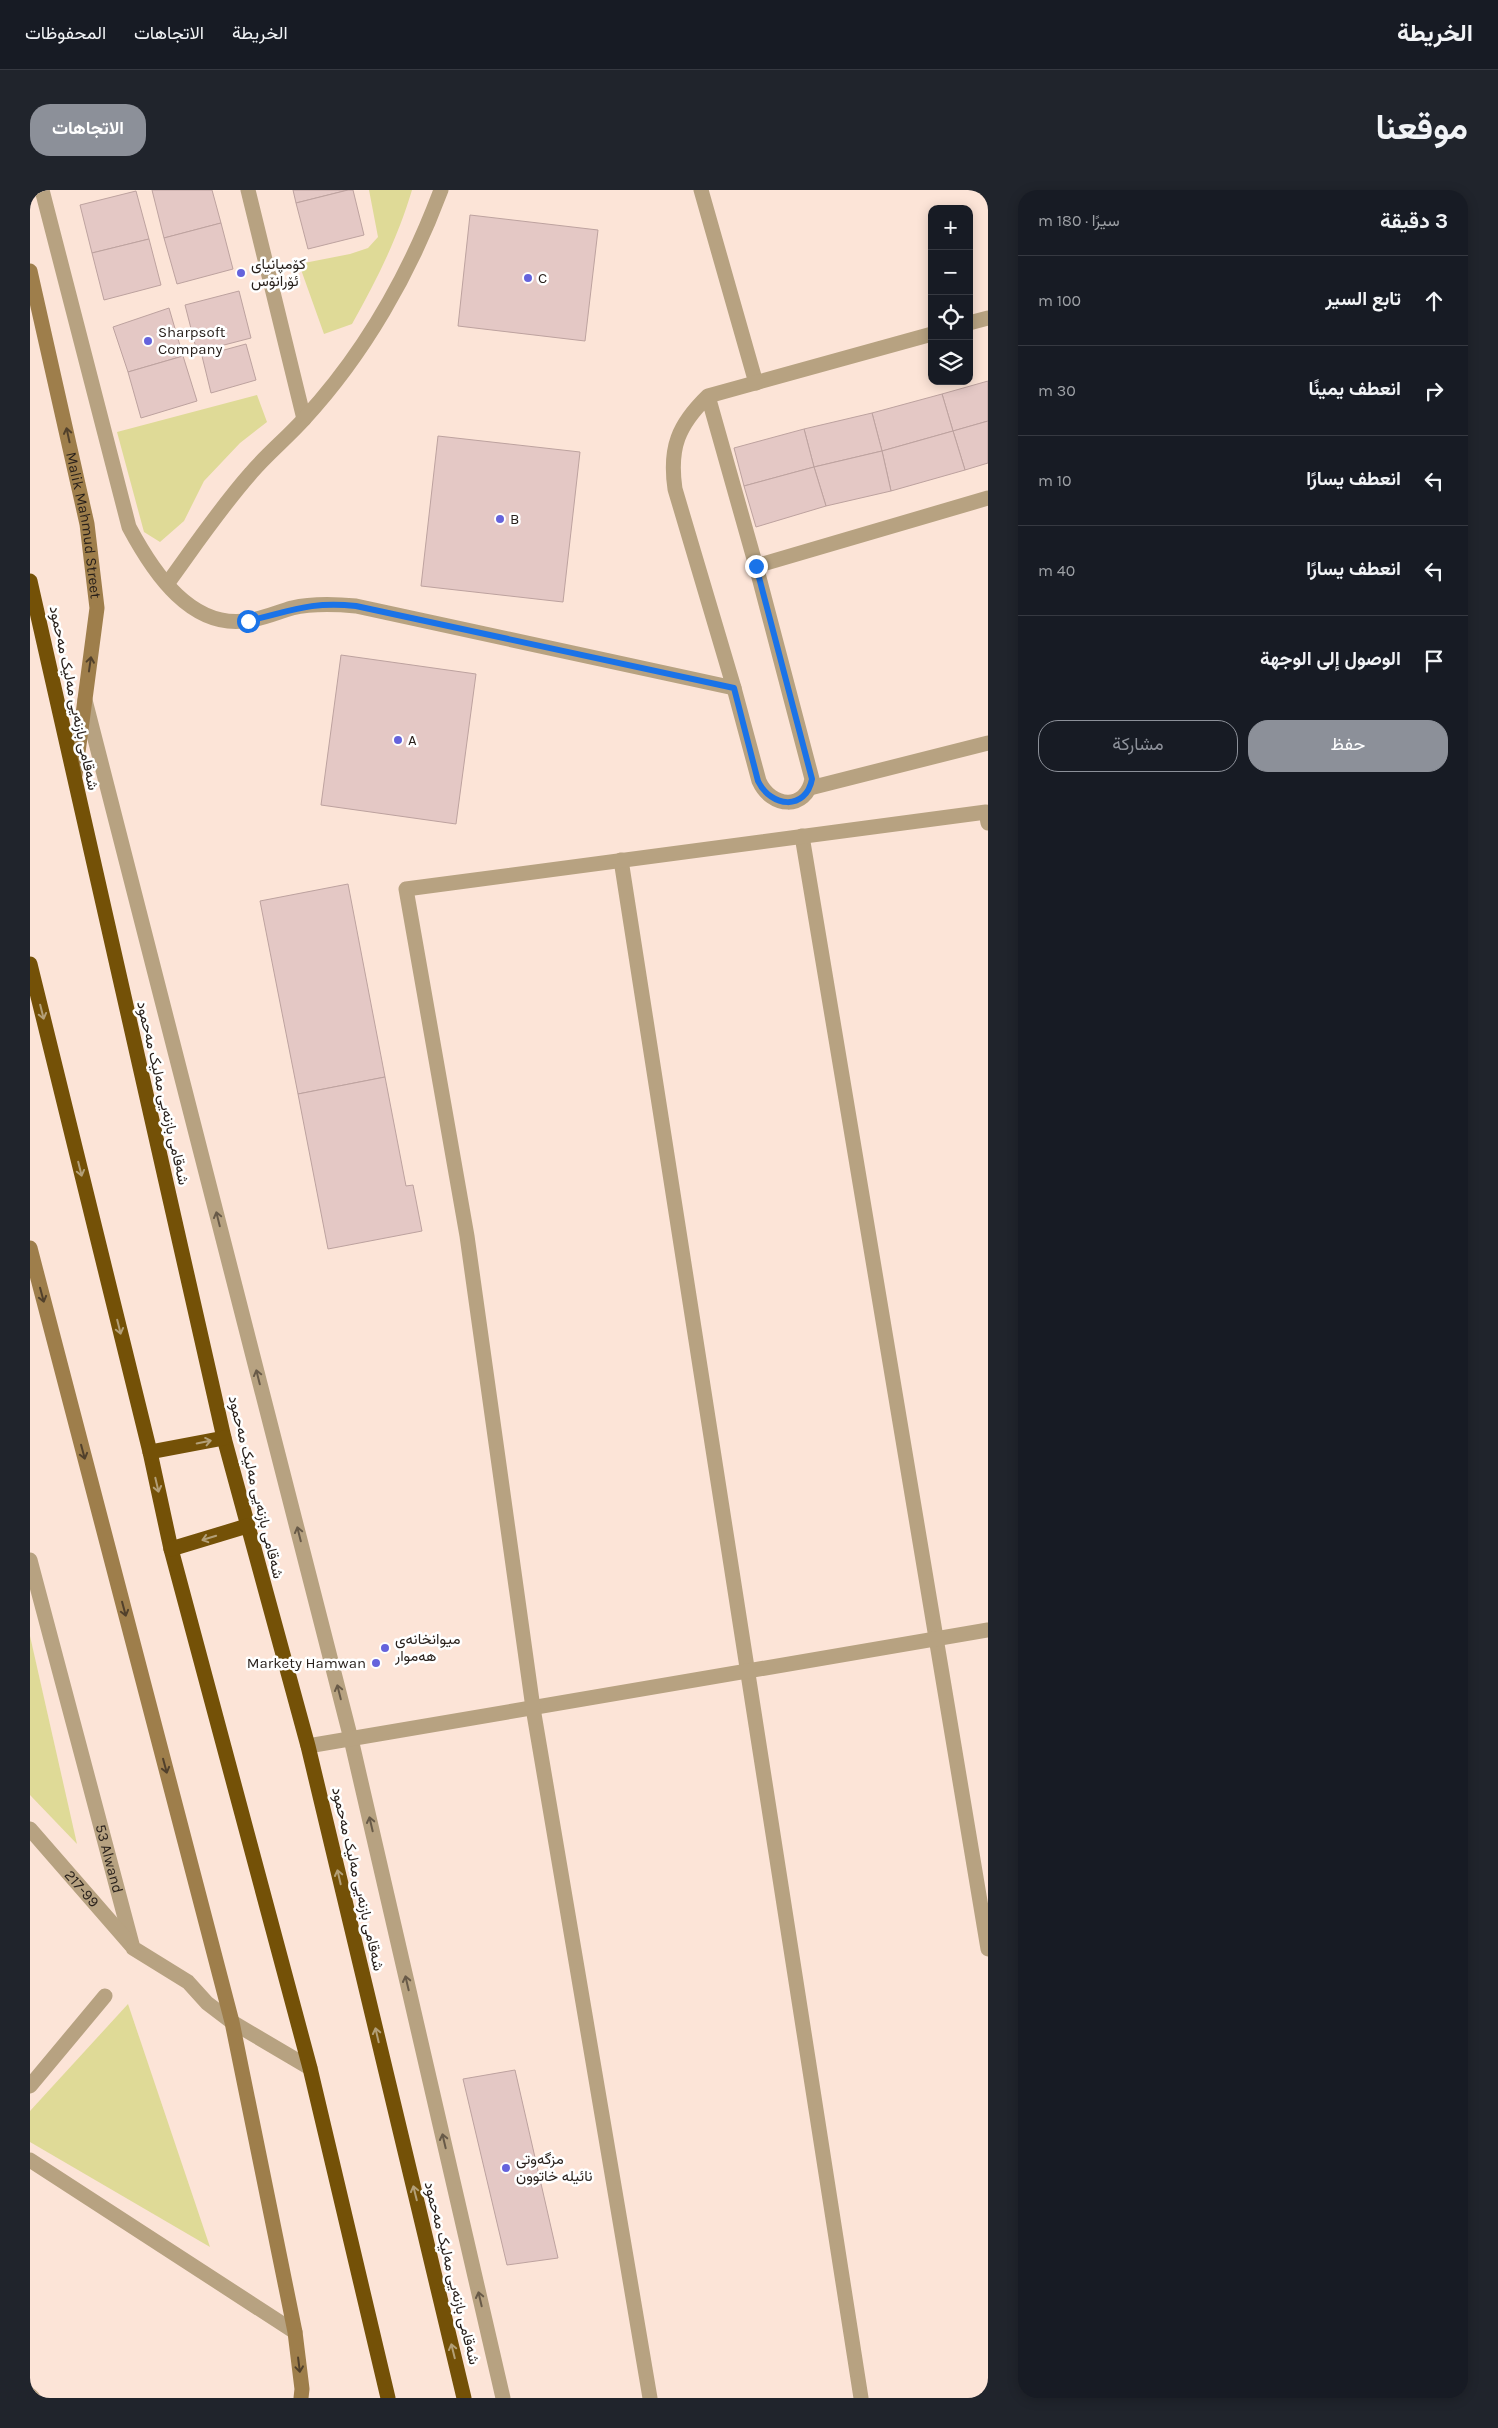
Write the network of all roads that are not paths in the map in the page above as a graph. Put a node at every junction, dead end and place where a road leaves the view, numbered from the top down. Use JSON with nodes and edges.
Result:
{"nodes":[{"id":1,"x":42,"y":190,"type":"edge"},
{"id":2,"x":248,"y":190,"type":"edge"},
{"id":3,"x":441,"y":190,"type":"edge"},
{"id":4,"x":701,"y":190,"type":"edge"},
{"id":5,"x":30,"y":271,"type":"edge"},
{"id":6,"x":988,"y":318,"type":"edge"},
{"id":7,"x":973,"y":322,"type":"edge"},
{"id":8,"x":928,"y":335,"type":"edge"},
{"id":9,"x":756,"y":383,"type":"junction"},
{"id":10,"x":708,"y":396,"type":"junction"},
{"id":11,"x":304,"y":419,"type":"junction"},
{"id":12,"x":988,"y":498,"type":"edge"},
{"id":13,"x":756,"y":566,"type":"junction"},
{"id":14,"x":30,"y":580,"type":"edge"},
{"id":15,"x":167,"y":584,"type":"junction"},
{"id":16,"x":734,"y":688,"type":"junction"},
{"id":17,"x":85,"y":699,"type":"junction"},
{"id":18,"x":988,"y":743,"type":"edge"},
{"id":19,"x":74,"y":782,"type":"junction"},
{"id":20,"x":810,"y":788,"type":"junction"},
{"id":21,"x":987,"y":815,"type":"edge"},
{"id":22,"x":802,"y":836,"type":"junction"},
{"id":23,"x":621,"y":860,"type":"junction"},
{"id":24,"x":30,"y":964,"type":"edge"},
{"id":25,"x":30,"y":1248,"type":"edge"},
{"id":26,"x":224,"y":1438,"type":"junction"},
{"id":27,"x":150,"y":1452,"type":"junction"},
{"id":28,"x":247,"y":1526,"type":"junction"},
{"id":29,"x":171,"y":1549,"type":"junction"},
{"id":30,"x":30,"y":1560,"type":"edge"},
{"id":31,"x":988,"y":1630,"type":"edge"},
{"id":32,"x":936,"y":1640,"type":"junction"},
{"id":33,"x":748,"y":1671,"type":"junction"},
{"id":34,"x":533,"y":1708,"type":"junction"},
{"id":35,"x":351,"y":1739,"type":"junction"},
{"id":36,"x":308,"y":1746,"type":"junction"},
{"id":37,"x":30,"y":1829,"type":"edge"},
{"id":38,"x":133,"y":1948,"type":"junction"},
{"id":39,"x":988,"y":1949,"type":"edge"},
{"id":40,"x":105,"y":1996,"type":"dead end"},
{"id":41,"x":232,"y":2022,"type":"junction"},
{"id":42,"x":310,"y":2068,"type":"junction"},
{"id":43,"x":30,"y":2086,"type":"edge"},
{"id":44,"x":30,"y":2160,"type":"edge"},
{"id":45,"x":295,"y":2332,"type":"junction"},
{"id":46,"x":30,"y":2395,"type":"edge"},
{"id":47,"x":33,"y":2398,"type":"edge"},
{"id":48,"x":301,"y":2398,"type":"edge"},
{"id":49,"x":388,"y":2398,"type":"edge"},
{"id":50,"x":464,"y":2398,"type":"edge"},
{"id":51,"x":503,"y":2398,"type":"edge"},
{"id":52,"x":650,"y":2398,"type":"edge"},
{"id":53,"x":860,"y":2398,"type":"edge"}],
"edges":[{"from":1,"to":15,"type":"street"},
{"from":2,"to":11,"type":"street"},
{"from":3,"to":11,"type":"street"},
{"from":4,"to":9,"type":"street"},
{"from":17,"to":5,"type":"main road","name":"Malik Mahmud Street","one_way":true},
{"from":6,"to":7,"type":"street"},
{"from":8,"to":9,"type":"street"},
{"from":9,"to":10,"type":"street"},
{"from":10,"to":13,"type":"street"},
{"from":10,"to":16,"type":"street"},
{"from":11,"to":15,"type":"street"},
{"from":12,"to":13,"type":"street"},
{"from":13,"to":20,"type":"street"},
{"from":14,"to":19,"type":"highway","name":"شەقامی بازنەیی مەلیک مەحمود"},
{"from":15,"to":16,"type":"street"},
{"from":16,"to":20,"type":"street"},
{"from":17,"to":19,"type":"main road","name":"Malik Mahmud Street"},
{"from":35,"to":17,"type":"street","one_way":true},
{"from":18,"to":20,"type":"street"},
{"from":19,"to":26,"type":"highway","name":"شەقامی بازنەیی مەلیک مەحمود"},
{"from":21,"to":22,"type":"street"},
{"from":22,"to":23,"type":"street"},
{"from":22,"to":32,"type":"street"},
{"from":23,"to":33,"type":"street"},
{"from":23,"to":34,"type":"street"},
{"from":24,"to":27,"type":"highway","one_way":true},
{"from":25,"to":41,"type":"main road","one_way":true},
{"from":27,"to":26,"type":"highway","one_way":true},
{"from":26,"to":28,"type":"highway","name":"شەقامی بازنەیی مەلیک مەحمود"},
{"from":27,"to":29,"type":"highway","one_way":true},
{"from":28,"to":29,"type":"highway","one_way":true},
{"from":28,"to":36,"type":"highway","name":"شەقامی بازنەیی مەلیک مەحمود"},
{"from":29,"to":42,"type":"highway"},
{"from":30,"to":38,"type":"street","name":"53 Alwand"},
{"from":31,"to":32,"type":"street"},
{"from":32,"to":33,"type":"street"},
{"from":32,"to":39,"type":"street"},
{"from":33,"to":34,"type":"street"},
{"from":33,"to":53,"type":"street"},
{"from":34,"to":35,"type":"street"},
{"from":34,"to":52,"type":"street"},
{"from":35,"to":36,"type":"street"},
{"from":51,"to":35,"type":"street","one_way":true},
{"from":50,"to":36,"type":"highway","name":"شەقامی بازنەیی مەلیک مەحمود","one_way":true},
{"from":37,"to":38,"type":"street","name":"217-99"},
{"from":38,"to":41,"type":"street"},
{"from":40,"to":43,"type":"street"},
{"from":41,"to":42,"type":"street"},
{"from":41,"to":45,"type":"main road"},
{"from":42,"to":49,"type":"highway"},
{"from":44,"to":45,"type":"street"},
{"from":45,"to":48,"type":"main road","one_way":true},
{"from":46,"to":47,"type":"street"}]}
